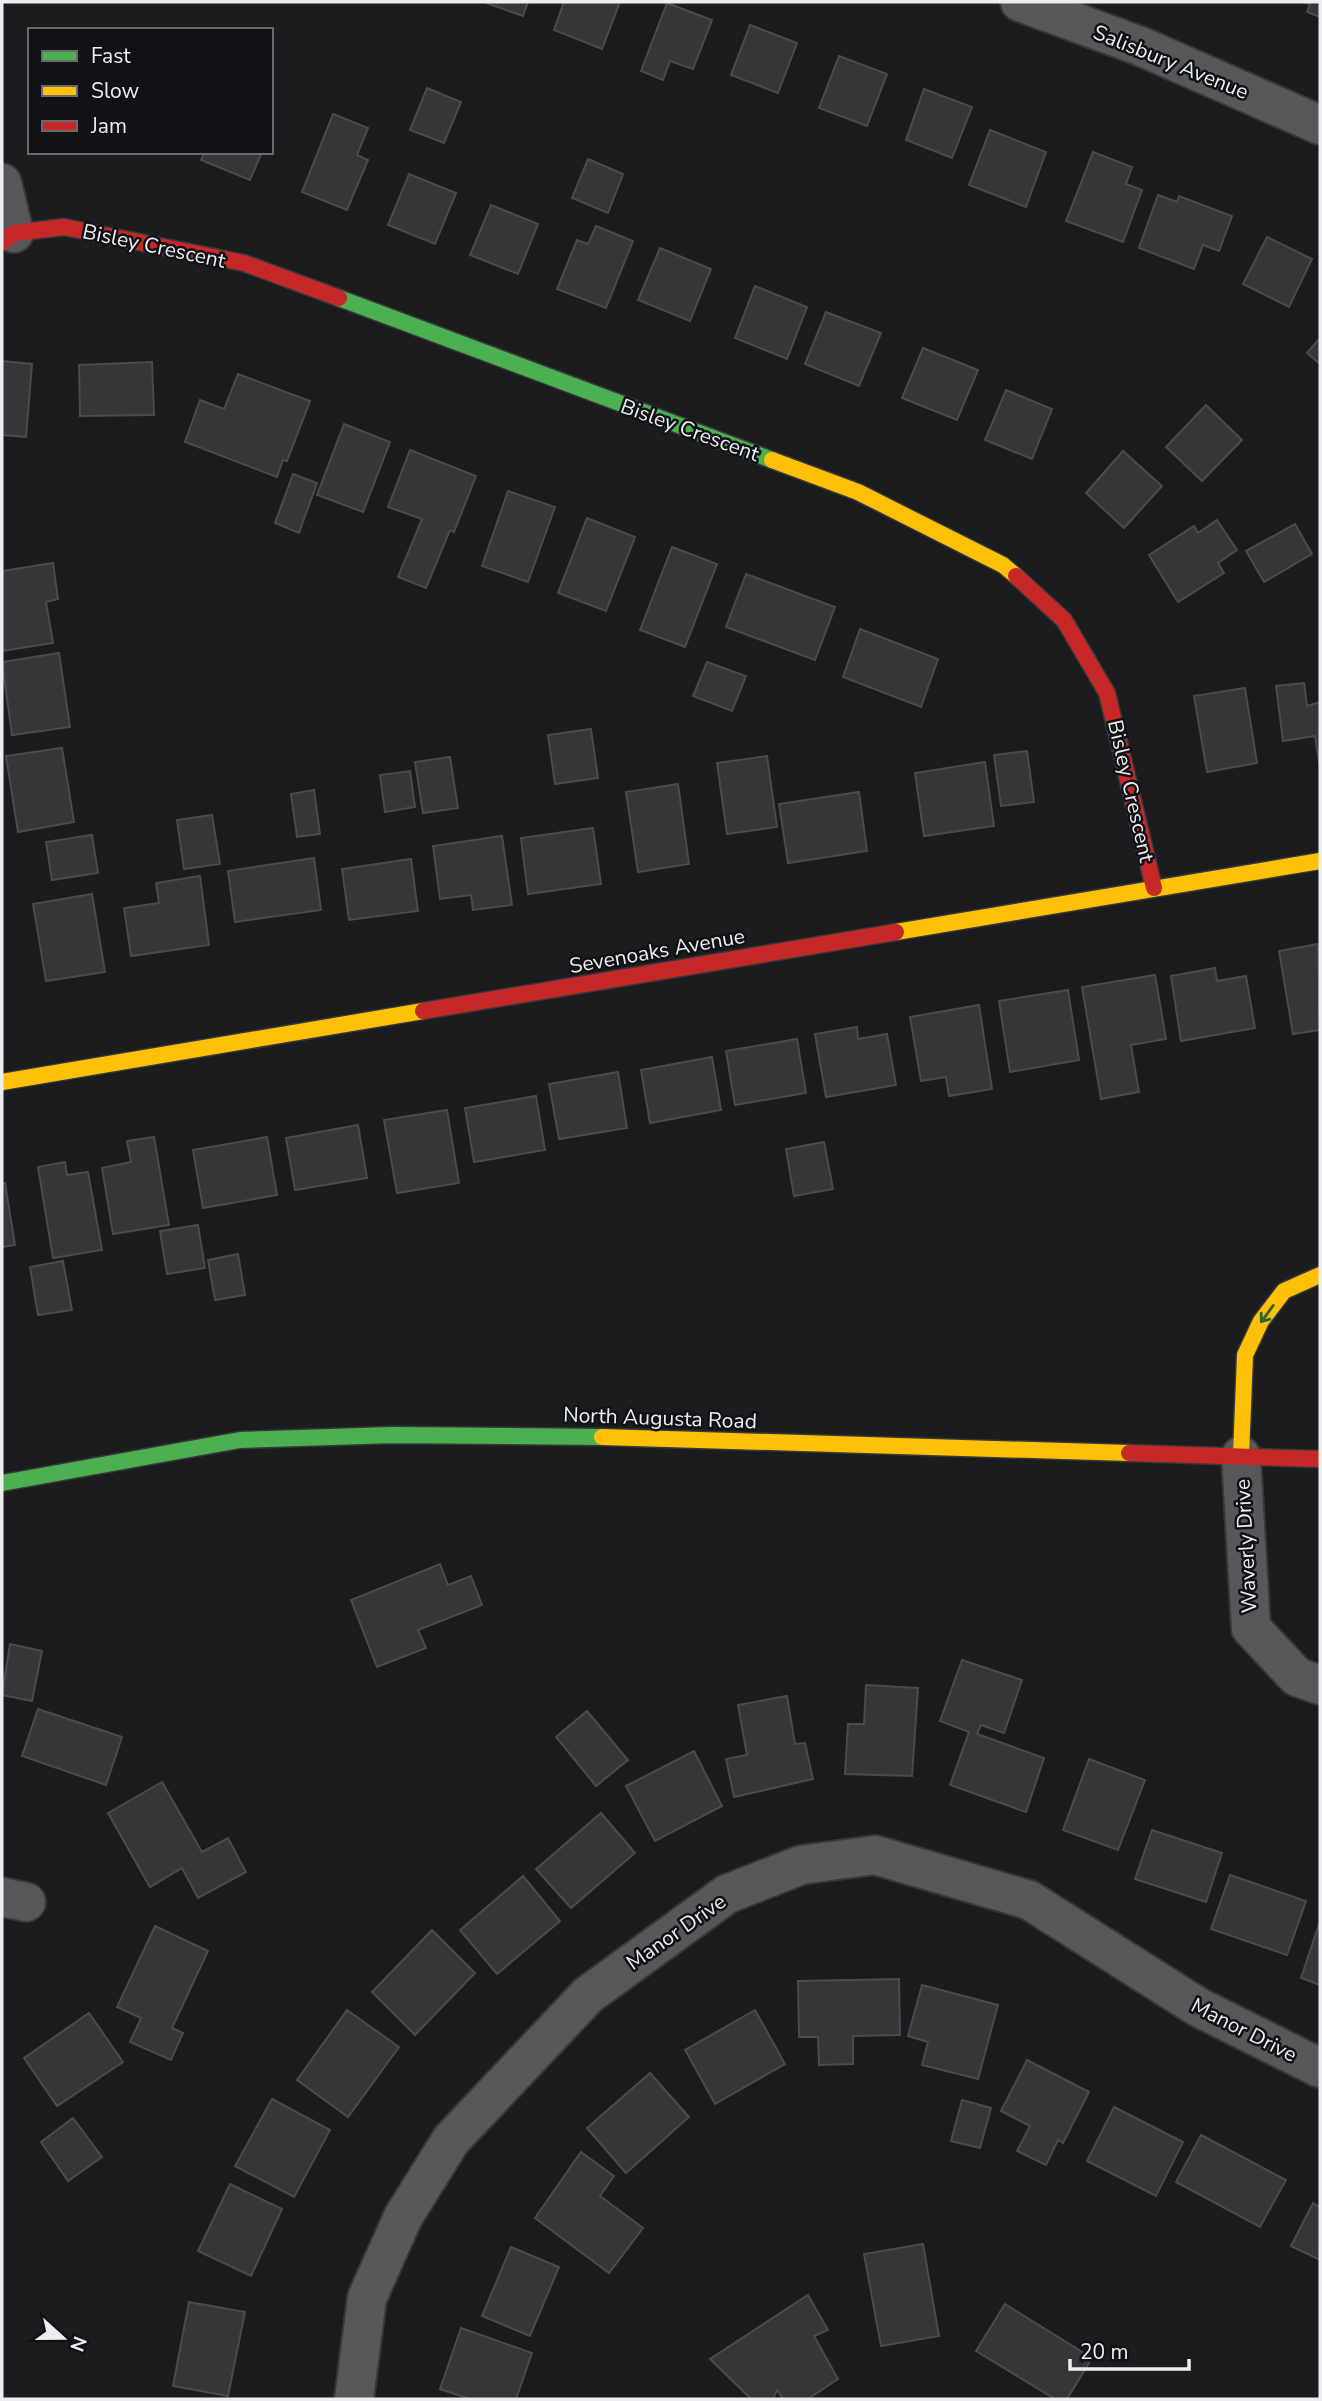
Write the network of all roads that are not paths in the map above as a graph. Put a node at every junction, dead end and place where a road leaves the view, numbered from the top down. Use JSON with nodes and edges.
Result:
{"nodes":[{"id":1,"x":1020,"y":2,"type":"edge"},
{"id":2,"x":1320,"y":125,"type":"edge"},
{"id":3,"x":2,"y":183,"type":"edge"},
{"id":4,"x":8,"y":237,"type":"edge"},
{"id":5,"x":1320,"y":861,"type":"edge"},
{"id":6,"x":1154,"y":888,"type":"junction"},
{"id":7,"x":2,"y":1082,"type":"edge"},
{"id":8,"x":1320,"y":1275,"type":"edge"},
{"id":9,"x":1241,"y":1456,"type":"junction"},
{"id":10,"x":1320,"y":1460,"type":"edge"},
{"id":11,"x":2,"y":1483,"type":"edge"},
{"id":12,"x":1320,"y":1685,"type":"edge"},
{"id":13,"x":1320,"y":2068,"type":"edge"},
{"id":14,"x":355,"y":2399,"type":"edge"}],
"edges":[{"from":1,"to":2,"type":"street","name":"Salisbury Avenue"},
{"from":3,"to":4,"type":"street","name":"Bisley Crescent"},
{"from":4,"to":6,"type":"main road","name":"Bisley Crescent"},
{"from":5,"to":6,"type":"main road","name":"Sevenoaks Avenue"},
{"from":6,"to":7,"type":"main road","name":"Sevenoaks Avenue"},
{"from":8,"to":9,"type":"main road","one_way":true},
{"from":9,"to":10,"type":"main road","name":"North Augusta Road"},
{"from":9,"to":11,"type":"main road","name":"North Augusta Road"},
{"from":9,"to":12,"type":"street","name":"Waverly Drive"},
{"from":13,"to":14,"type":"street","name":"Manor Drive"}]}
